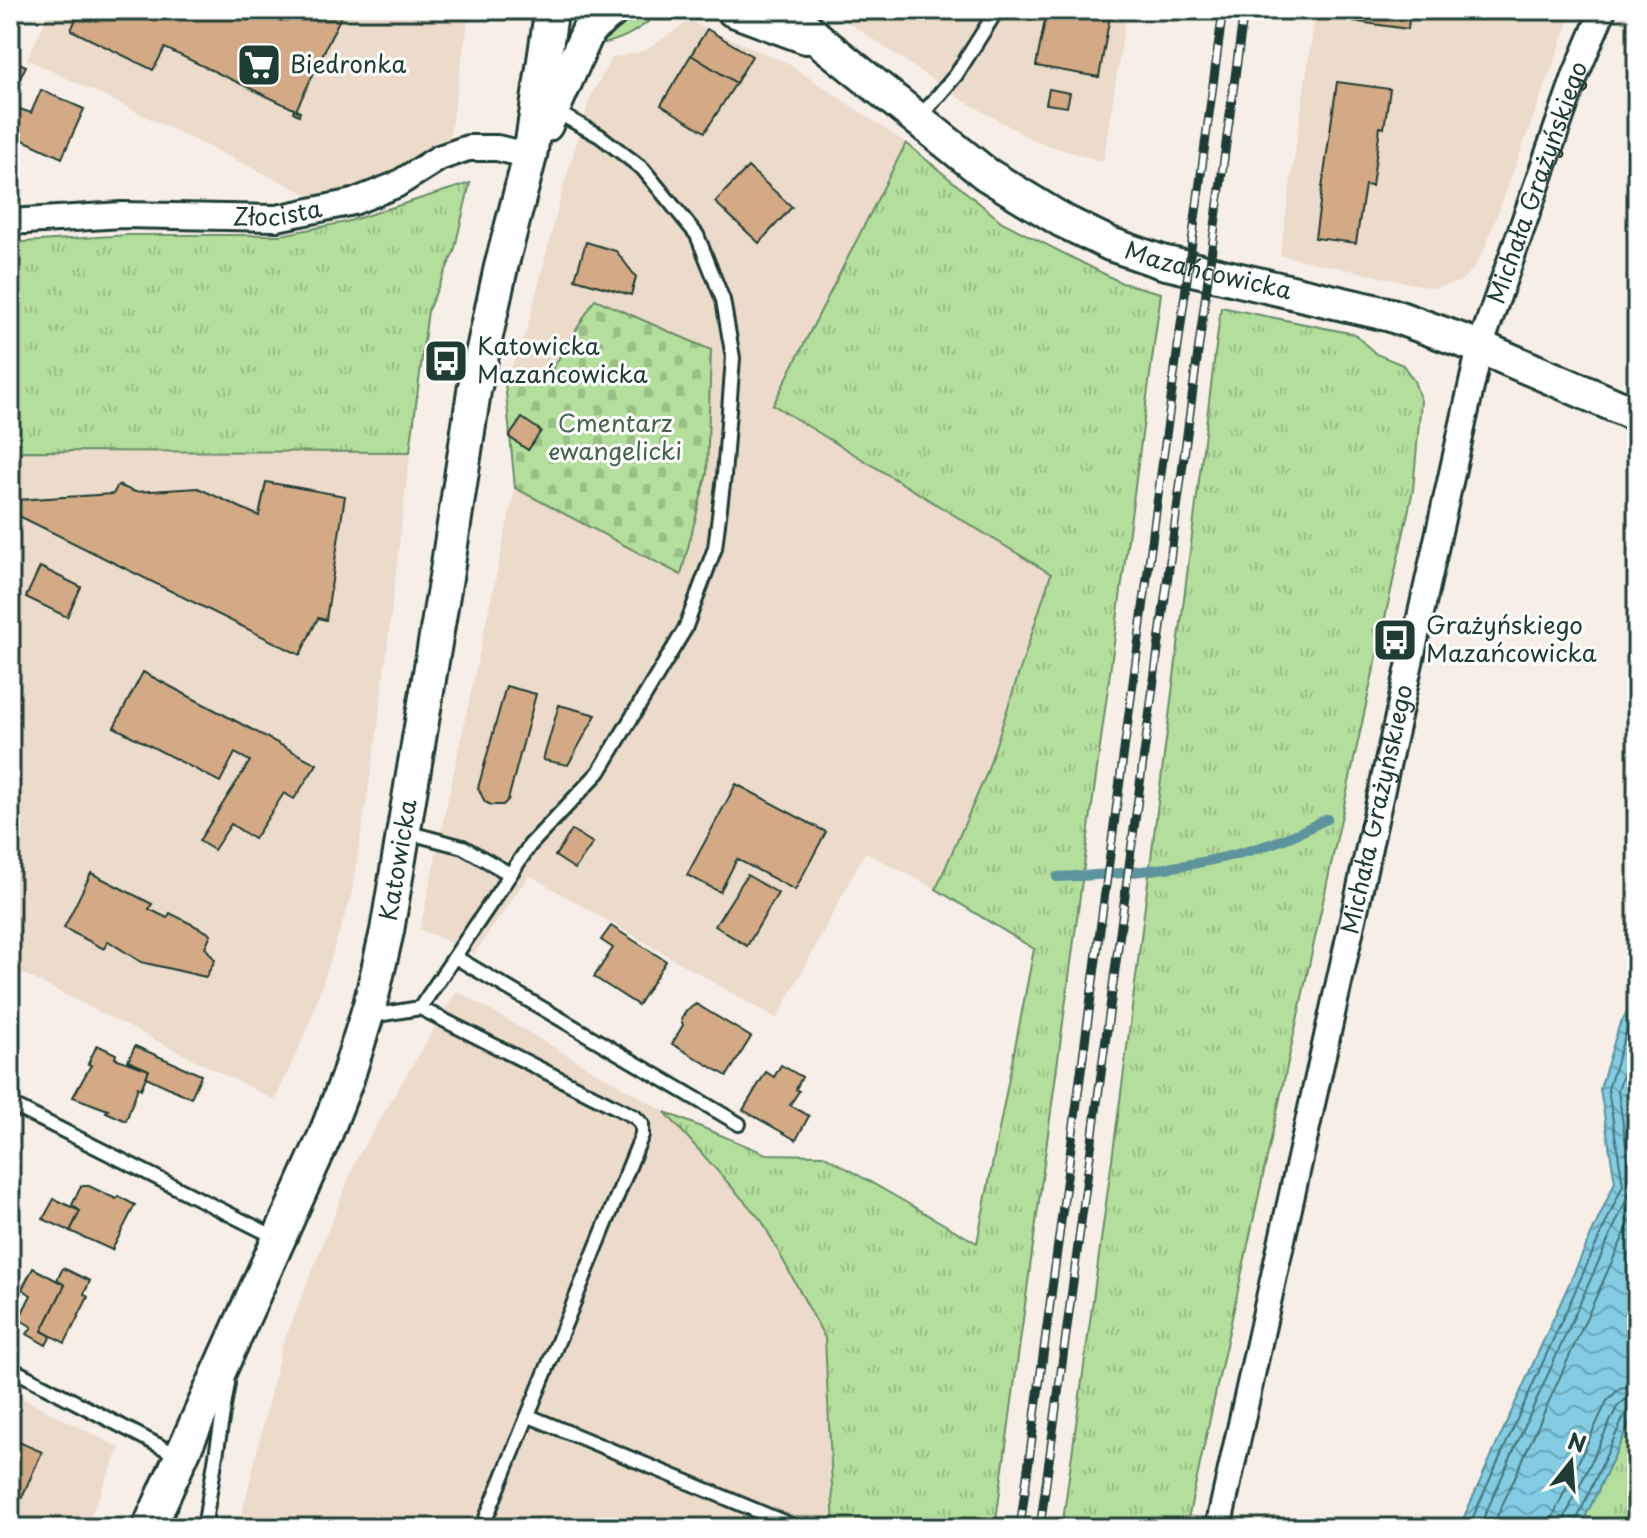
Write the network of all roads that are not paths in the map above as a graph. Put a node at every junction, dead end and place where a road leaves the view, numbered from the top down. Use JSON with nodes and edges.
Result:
{"nodes":[{"id":1,"x":547,"y":10,"type":"edge"},
{"id":2,"x":578,"y":10,"type":"edge"},
{"id":3,"x":733,"y":10,"type":"edge"},
{"id":4,"x":785,"y":10,"type":"edge"},
{"id":5,"x":997,"y":10,"type":"edge"},
{"id":6,"x":1603,"y":10,"type":"edge"},
{"id":7,"x":614,"y":11,"type":"edge"},
{"id":8,"x":824,"y":44,"type":"junction"},
{"id":9,"x":553,"y":110,"type":"junction"},
{"id":10,"x":918,"y":120,"type":"junction"},
{"id":11,"x":530,"y":156,"type":"junction"},
{"id":12,"x":10,"y":222,"type":"edge"},
{"id":13,"x":1480,"y":347,"type":"junction"},
{"id":14,"x":1637,"y":415,"type":"edge"},
{"id":15,"x":403,"y":831,"type":"junction"},
{"id":16,"x":510,"y":874,"type":"junction"},
{"id":17,"x":455,"y":957,"type":"junction"},
{"id":18,"x":420,"y":1008,"type":"junction"},
{"id":19,"x":366,"y":1017,"type":"junction"},
{"id":20,"x":10,"y":1104,"type":"edge"},
{"id":21,"x":739,"y":1124,"type":"dead end"},
{"id":22,"x":279,"y":1239,"type":"junction"},
{"id":23,"x":235,"y":1337,"type":"junction"},
{"id":24,"x":10,"y":1368,"type":"edge"},
{"id":25,"x":529,"y":1416,"type":"junction"},
{"id":26,"x":182,"y":1458,"type":"junction"},
{"id":27,"x":796,"y":1527,"type":"edge"},
{"id":28,"x":149,"y":1528,"type":"edge"},
{"id":29,"x":204,"y":1528,"type":"edge"},
{"id":30,"x":482,"y":1528,"type":"edge"},
{"id":31,"x":1218,"y":1528,"type":"edge"}],
"edges":[{"from":1,"to":11,"type":"street","name":"Katowicka"},
{"from":2,"to":7,"type":"street"},
{"from":3,"to":8,"type":"street","name":"Mazańcowicka"},
{"from":4,"to":8,"type":"street","name":"Mazańcowicka"},
{"from":5,"to":10,"type":"lane"},
{"from":6,"to":13,"type":"street","name":"Michała Grażyńskiego"},
{"from":7,"to":9,"type":"street","name":"Katowicka"},
{"from":8,"to":10,"type":"street","name":"Mazańcowicka"},
{"from":9,"to":11,"type":"street","name":"Katowicka"},
{"from":9,"to":16,"type":"lane"},
{"from":10,"to":13,"type":"street","name":"Mazańcowicka"},
{"from":11,"to":12,"type":"street","name":"Złocista"},
{"from":11,"to":15,"type":"street","name":"Katowicka"},
{"from":13,"to":14,"type":"street","name":"Mazańcowicka"},
{"from":13,"to":31,"type":"street","name":"Michała Grażyńskiego"},
{"from":15,"to":16,"type":"lane"},
{"from":15,"to":19,"type":"street","name":"Katowicka"},
{"from":16,"to":17,"type":"lane"},
{"from":17,"to":18,"type":"lane"},
{"from":17,"to":21,"type":"lane"},
{"from":18,"to":19,"type":"lane"},
{"from":18,"to":25,"type":"lane"},
{"from":19,"to":22,"type":"street","name":"Katowicka"},
{"from":20,"to":22,"type":"lane"},
{"from":22,"to":23,"type":"street","name":"Katowicka"},
{"from":23,"to":26,"type":"street","name":"Katowicka"},
{"from":23,"to":29,"type":"lane"},
{"from":24,"to":26,"type":"lane"},
{"from":25,"to":27,"type":"lane"},
{"from":25,"to":30,"type":"lane"},
{"from":26,"to":28,"type":"street","name":"Katowicka"}]}
